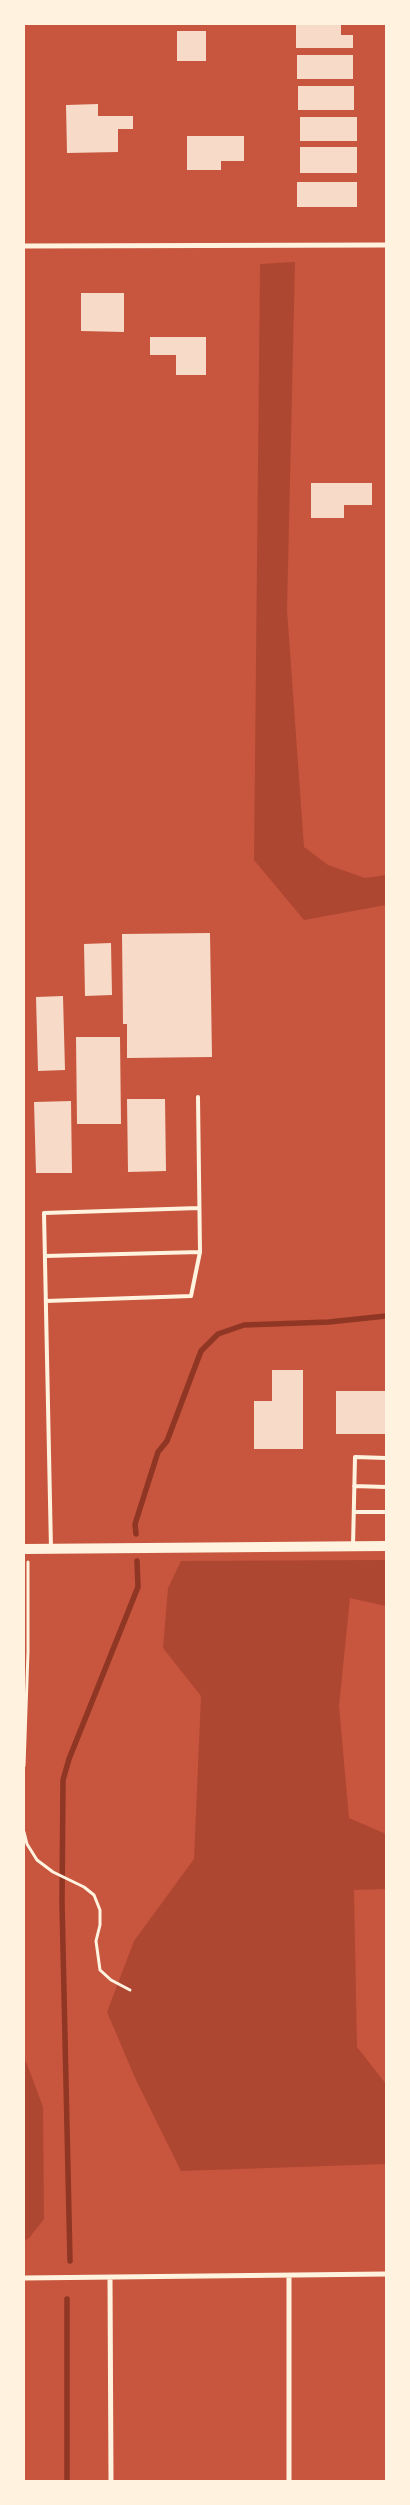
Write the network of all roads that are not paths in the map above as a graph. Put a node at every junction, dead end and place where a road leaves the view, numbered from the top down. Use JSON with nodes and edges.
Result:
{"nodes":[{"id":1,"x":386,"y":245,"type":"edge"},
{"id":2,"x":24,"y":246,"type":"edge"},
{"id":3,"x":198,"y":1097,"type":"dead end"},
{"id":4,"x":199,"y":1208,"type":"junction"},
{"id":5,"x":200,"y":1252,"type":"junction"},
{"id":6,"x":45,"y":1256,"type":"junction"},
{"id":7,"x":46,"y":1301,"type":"junction"},
{"id":8,"x":386,"y":1458,"type":"edge"},
{"id":9,"x":354,"y":1486,"type":"junction"},
{"id":10,"x":386,"y":1487,"type":"edge"},
{"id":11,"x":354,"y":1512,"type":"junction"},
{"id":12,"x":386,"y":1512,"type":"edge"},
{"id":13,"x":353,"y":1546,"type":"junction"},
{"id":14,"x":386,"y":1546,"type":"edge"},
{"id":15,"x":26,"y":1549,"type":"edge"},
{"id":16,"x":51,"y":1549,"type":"junction"},
{"id":17,"x":386,"y":2274,"type":"edge"},
{"id":18,"x":289,"y":2276,"type":"junction"},
{"id":19,"x":24,"y":2278,"type":"edge"},
{"id":20,"x":110,"y":2278,"type":"junction"},
{"id":21,"x":111,"y":2481,"type":"edge"},
{"id":22,"x":289,"y":2481,"type":"edge"}],
"edges":[{"from":1,"to":2,"type":"street"},
{"from":3,"to":4,"type":"lane"},
{"from":4,"to":5,"type":"lane"},
{"from":4,"to":6,"type":"lane"},
{"from":5,"to":6,"type":"lane"},
{"from":5,"to":7,"type":"lane"},
{"from":6,"to":7,"type":"lane"},
{"from":7,"to":16,"type":"lane"},
{"from":8,"to":9,"type":"lane"},
{"from":9,"to":10,"type":"lane"},
{"from":9,"to":11,"type":"lane"},
{"from":11,"to":12,"type":"lane"},
{"from":11,"to":13,"type":"lane"},
{"from":13,"to":14,"type":"main road"},
{"from":13,"to":16,"type":"main road"},
{"from":15,"to":16,"type":"main road"},
{"from":17,"to":18,"type":"street"},
{"from":18,"to":20,"type":"street"},
{"from":18,"to":22,"type":"street"},
{"from":19,"to":20,"type":"street"},
{"from":20,"to":21,"type":"street"}]}
